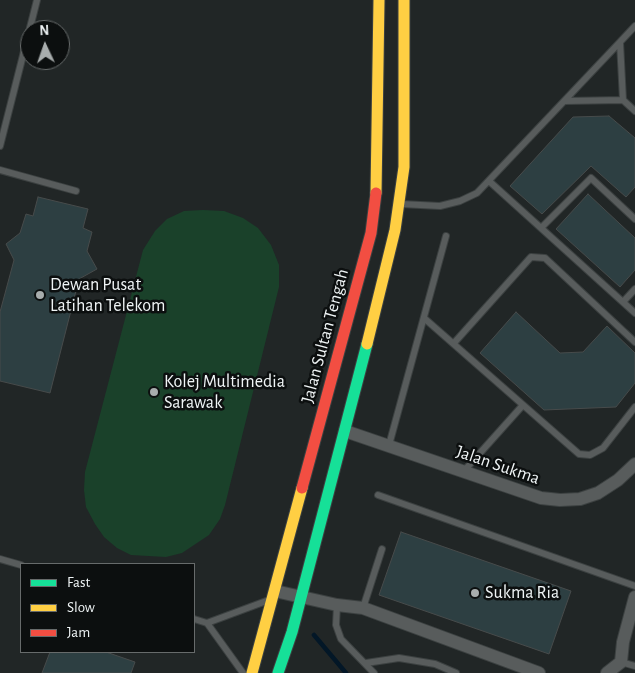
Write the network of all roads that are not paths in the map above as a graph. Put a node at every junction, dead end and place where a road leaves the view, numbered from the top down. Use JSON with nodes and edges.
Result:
{"nodes":[{"id":1,"x":37,"y":0,"type":"edge"},
{"id":2,"x":379,"y":0,"type":"edge"},
{"id":3,"x":404,"y":0,"type":"edge"},
{"id":4,"x":635,"y":26,"type":"edge"},
{"id":5,"x":620,"y":42,"type":"junction"},
{"id":6,"x":623,"y":100,"type":"junction"},
{"id":7,"x":565,"y":101,"type":"junction"},
{"id":8,"x":635,"y":111,"type":"edge"},
{"id":9,"x":0,"y":146,"type":"edge"},
{"id":10,"x":0,"y":170,"type":"edge"},
{"id":11,"x":489,"y":182,"type":"junction"},
{"id":12,"x":76,"y":191,"type":"dead end"},
{"id":13,"x":399,"y":204,"type":"junction"},
{"id":14,"x":634,"y":215,"type":"edge"},
{"id":15,"x":541,"y":228,"type":"junction"},
{"id":16,"x":446,"y":236,"type":"dead end"},
{"id":17,"x":635,"y":289,"type":"edge"},
{"id":18,"x":623,"y":302,"type":"junction"},
{"id":19,"x":635,"y":313,"type":"edge"},
{"id":20,"x":424,"y":318,"type":"junction"},
{"id":21,"x":635,"y":342,"type":"edge"},
{"id":22,"x":454,"y":343,"type":"junction"},
{"id":23,"x":523,"y":405,"type":"junction"},
{"id":24,"x":635,"y":407,"type":"edge"},
{"id":25,"x":345,"y":431,"type":"junction"},
{"id":26,"x":389,"y":445,"type":"junction"},
{"id":27,"x":635,"y":464,"type":"edge"},
{"id":28,"x":463,"y":472,"type":"junction"},
{"id":29,"x":378,"y":495,"type":"dead end"},
{"id":30,"x":382,"y":549,"type":"dead end"},
{"id":31,"x":0,"y":558,"type":"edge"},
{"id":32,"x":20,"y":565,"type":"edge"},
{"id":33,"x":635,"y":586,"type":"edge"},
{"id":34,"x":273,"y":595,"type":"junction"},
{"id":35,"x":301,"y":596,"type":"junction"},
{"id":36,"x":635,"y":597,"type":"edge"},
{"id":37,"x":337,"y":605,"type":"junction"},
{"id":38,"x":363,"y":608,"type":"junction"},
{"id":39,"x":195,"y":619,"type":"edge"},
{"id":40,"x":207,"y":623,"type":"junction"},
{"id":41,"x":621,"y":662,"type":"junction"},
{"id":42,"x":366,"y":663,"type":"junction"},
{"id":43,"x":635,"y":666,"type":"edge"},
{"id":44,"x":242,"y":673,"type":"edge"},
{"id":45,"x":252,"y":673,"type":"edge"},
{"id":46,"x":278,"y":673,"type":"edge"},
{"id":47,"x":374,"y":673,"type":"edge"},
{"id":48,"x":456,"y":673,"type":"edge"},
{"id":49,"x":539,"y":673,"type":"edge"},
{"id":50,"x":607,"y":673,"type":"edge"}],
"edges":[{"from":1,"to":9,"type":"lane"},
{"from":2,"to":34,"type":"main road","name":"Jalan Sultan Tengah"},
{"from":3,"to":13,"type":"main road"},
{"from":4,"to":5,"type":"lane"},
{"from":5,"to":6,"type":"lane"},
{"from":5,"to":7,"type":"lane"},
{"from":6,"to":7,"type":"lane"},
{"from":6,"to":8,"type":"lane"},
{"from":7,"to":11,"type":"lane"},
{"from":10,"to":12,"type":"lane"},
{"from":11,"to":13,"type":"lane"},
{"from":11,"to":15,"type":"lane"},
{"from":13,"to":25,"type":"main road"},
{"from":14,"to":15,"type":"lane"},
{"from":15,"to":18,"type":"lane"},
{"from":16,"to":20,"type":"lane"},
{"from":17,"to":18,"type":"lane"},
{"from":18,"to":19,"type":"lane"},
{"from":20,"to":22,"type":"lane"},
{"from":20,"to":26,"type":"lane"},
{"from":21,"to":22,"type":"lane"},
{"from":22,"to":23,"type":"lane"},
{"from":23,"to":24,"type":"lane"},
{"from":23,"to":28,"type":"lane"},
{"from":25,"to":26,"type":"street","name":"Jalan Sukma"},
{"from":25,"to":35,"type":"main road"},
{"from":26,"to":28,"type":"street","name":"Jalan Sukma"},
{"from":27,"to":28,"type":"street","name":"Jalan Sukma"},
{"from":29,"to":33,"type":"lane"},
{"from":30,"to":38,"type":"lane"},
{"from":31,"to":32,"type":"lane"},
{"from":34,"to":35,"type":"street"},
{"from":34,"to":40,"type":"lane"},
{"from":34,"to":45,"type":"main road","name":"Jalan Sultan Tengah"},
{"from":35,"to":37,"type":"street"},
{"from":35,"to":46,"type":"main road"},
{"from":36,"to":41,"type":"street"},
{"from":37,"to":38,"type":"street"},
{"from":37,"to":42,"type":"lane"},
{"from":38,"to":49,"type":"street"},
{"from":39,"to":40,"type":"lane"},
{"from":40,"to":44,"type":"lane"},
{"from":41,"to":43,"type":"lane"},
{"from":41,"to":50,"type":"street"},
{"from":42,"to":47,"type":"lane"},
{"from":42,"to":48,"type":"lane"}]}
